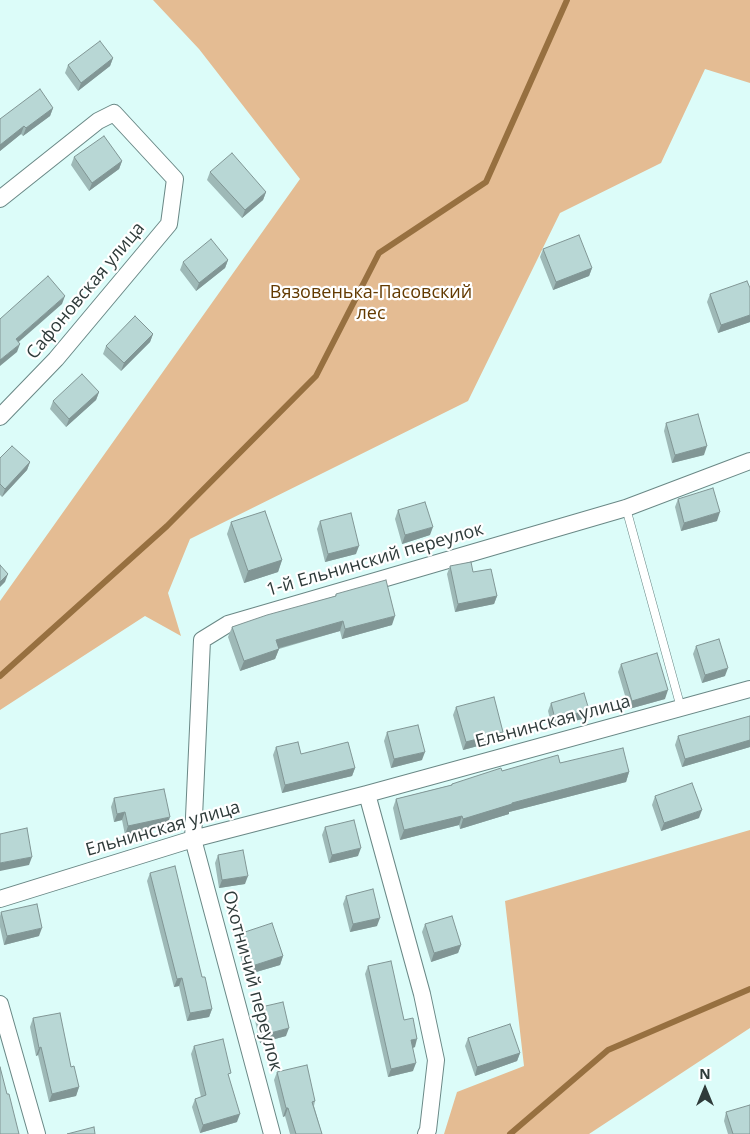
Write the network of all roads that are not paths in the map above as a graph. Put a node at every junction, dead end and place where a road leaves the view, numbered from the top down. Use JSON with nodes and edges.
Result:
{"nodes":[{"id":1,"x":0,"y":199,"type":"edge"},
{"id":2,"x":0,"y":416,"type":"edge"},
{"id":3,"x":750,"y":461,"type":"edge"},
{"id":4,"x":626,"y":508,"type":"junction"},
{"id":5,"x":750,"y":689,"type":"edge"},
{"id":6,"x":681,"y":708,"type":"junction"},
{"id":7,"x":367,"y":794,"type":"junction"},
{"id":8,"x":193,"y":839,"type":"junction"},
{"id":9,"x":0,"y":899,"type":"edge"},
{"id":10,"x":0,"y":1004,"type":"edge"},
{"id":11,"x":37,"y":1134,"type":"edge"},
{"id":12,"x":272,"y":1134,"type":"edge"},
{"id":13,"x":426,"y":1134,"type":"edge"}],
"edges":[{"from":1,"to":2,"type":"street","name":"Сафоновская улица"},
{"from":3,"to":4,"type":"street","name":"1-й Ельнинский переулок"},
{"from":4,"to":6,"type":"lane"},
{"from":4,"to":8,"type":"street","name":"1-й Ельнинский переулок"},
{"from":5,"to":6,"type":"street","name":"Ельнинская улица"},
{"from":6,"to":7,"type":"street","name":"Ельнинская улица"},
{"from":7,"to":8,"type":"street","name":"Ельнинская улица"},
{"from":7,"to":13,"type":"street"},
{"from":8,"to":9,"type":"street","name":"Ельнинская улица"},
{"from":8,"to":12,"type":"street","name":"Охотничий переулок"},
{"from":10,"to":11,"type":"street"}]}
